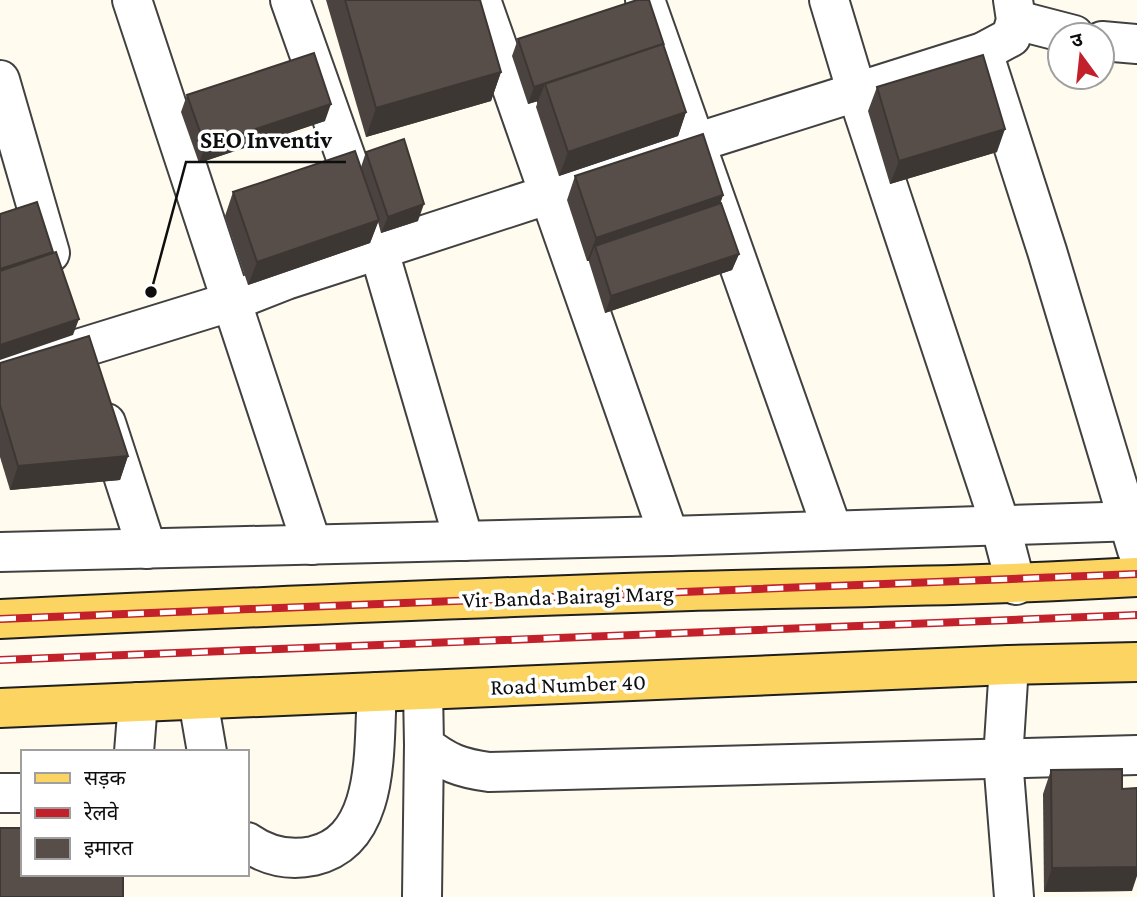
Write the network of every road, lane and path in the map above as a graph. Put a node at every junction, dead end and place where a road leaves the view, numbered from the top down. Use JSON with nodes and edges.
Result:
{"nodes":[{"id":1,"x":132,"y":0,"type":"edge"},
{"id":2,"x":290,"y":0,"type":"edge"},
{"id":3,"x":481,"y":0,"type":"edge"},
{"id":4,"x":645,"y":0,"type":"edge"},
{"id":5,"x":829,"y":0,"type":"edge"},
{"id":6,"x":1015,"y":10,"type":"edge"},
{"id":7,"x":1046,"y":23,"type":"edge"},
{"id":8,"x":1116,"y":42,"type":"edge"},
{"id":9,"x":1137,"y":44,"type":"edge"},
{"id":10,"x":983,"y":52,"type":"junction"},
{"id":11,"x":0,"y":80,"type":"edge"},
{"id":12,"x":857,"y":93,"type":"junction"},
{"id":13,"x":695,"y":142,"type":"junction"},
{"id":14,"x":550,"y":194,"type":"junction"},
{"id":15,"x":380,"y":251,"type":"junction"},
{"id":16,"x":60,"y":281,"type":"edge"},
{"id":17,"x":230,"y":302,"type":"junction"},
{"id":18,"x":77,"y":333,"type":"junction"},
{"id":19,"x":0,"y":373,"type":"edge"},
{"id":20,"x":1000,"y":524,"type":"junction"},
{"id":21,"x":832,"y":529,"type":"junction"},
{"id":22,"x":1134,"y":531,"type":"edge"},
{"id":23,"x":669,"y":536,"type":"junction"},
{"id":24,"x":464,"y":541,"type":"junction"},
{"id":25,"x":3,"y":542,"type":"edge"},
{"id":26,"x":312,"y":545,"type":"junction"},
{"id":27,"x":147,"y":549,"type":"junction"},
{"id":28,"x":1137,"y":577,"type":"edge"},
{"id":29,"x":1016,"y":585,"type":"junction"},
{"id":30,"x":0,"y":619,"type":"edge"},
{"id":31,"x":1137,"y":662,"type":"edge"},
{"id":32,"x":1009,"y":665,"type":"junction"},
{"id":33,"x":423,"y":690,"type":"junction"},
{"id":34,"x":377,"y":692,"type":"junction"},
{"id":35,"x":198,"y":700,"type":"junction"},
{"id":36,"x":138,"y":702,"type":"junction"},
{"id":37,"x":0,"y":708,"type":"edge"},
{"id":38,"x":424,"y":745,"type":"junction"},
{"id":39,"x":134,"y":750,"type":"edge"},
{"id":40,"x":206,"y":750,"type":"edge"},
{"id":41,"x":1137,"y":755,"type":"edge"},
{"id":42,"x":1003,"y":759,"type":"junction"},
{"id":43,"x":0,"y":793,"type":"edge"},
{"id":44,"x":21,"y":793,"type":"edge"},
{"id":45,"x":248,"y":843,"type":"edge"},
{"id":46,"x":422,"y":897,"type":"edge"},
{"id":47,"x":1014,"y":897,"type":"edge"}],
"edges":[{"from":1,"to":17,"type":"street"},
{"from":2,"to":15,"type":"street"},
{"from":3,"to":14,"type":"street"},
{"from":4,"to":13,"type":"street"},
{"from":5,"to":12,"type":"street"},
{"from":6,"to":7,"type":"street"},
{"from":6,"to":10,"type":"street"},
{"from":8,"to":9,"type":"street"},
{"from":10,"to":12,"type":"street"},
{"from":10,"to":22,"type":"street"},
{"from":11,"to":16,"type":"street"},
{"from":12,"to":13,"type":"street"},
{"from":12,"to":20,"type":"street"},
{"from":13,"to":14,"type":"street"},
{"from":13,"to":21,"type":"street"},
{"from":14,"to":15,"type":"street"},
{"from":14,"to":23,"type":"street"},
{"from":15,"to":17,"type":"street"},
{"from":15,"to":24,"type":"street"},
{"from":17,"to":18,"type":"street"},
{"from":17,"to":26,"type":"street"},
{"from":18,"to":19,"type":"street"},
{"from":18,"to":27,"type":"street"},
{"from":20,"to":21,"type":"street"},
{"from":20,"to":22,"type":"street"},
{"from":20,"to":29,"type":"street"},
{"from":21,"to":23,"type":"street"},
{"from":23,"to":24,"type":"street"},
{"from":24,"to":26,"type":"street"},
{"from":25,"to":27,"type":"street"},
{"from":26,"to":27,"type":"street"},
{"from":28,"to":29,"type":"main road","name":"Vir Banda Bairagi Marg"},
{"from":29,"to":30,"type":"main road","name":"Vir Banda Bairagi Marg"},
{"from":31,"to":32,"type":"main road","name":"Road Number 40"},
{"from":32,"to":33,"type":"main road","name":"Road Number 40"},
{"from":32,"to":42,"type":"street"},
{"from":33,"to":34,"type":"main road","name":"Road Number 40"},
{"from":33,"to":38,"type":"street"},
{"from":34,"to":35,"type":"main road","name":"Road Number 40"},
{"from":34,"to":45,"type":"street"},
{"from":35,"to":36,"type":"main road","name":"Road Number 40"},
{"from":35,"to":40,"type":"street"},
{"from":36,"to":37,"type":"main road","name":"Road Number 40"},
{"from":36,"to":39,"type":"street"},
{"from":38,"to":42,"type":"street"},
{"from":38,"to":46,"type":"street"},
{"from":41,"to":42,"type":"street"},
{"from":42,"to":47,"type":"street"},
{"from":43,"to":44,"type":"street"}]}
